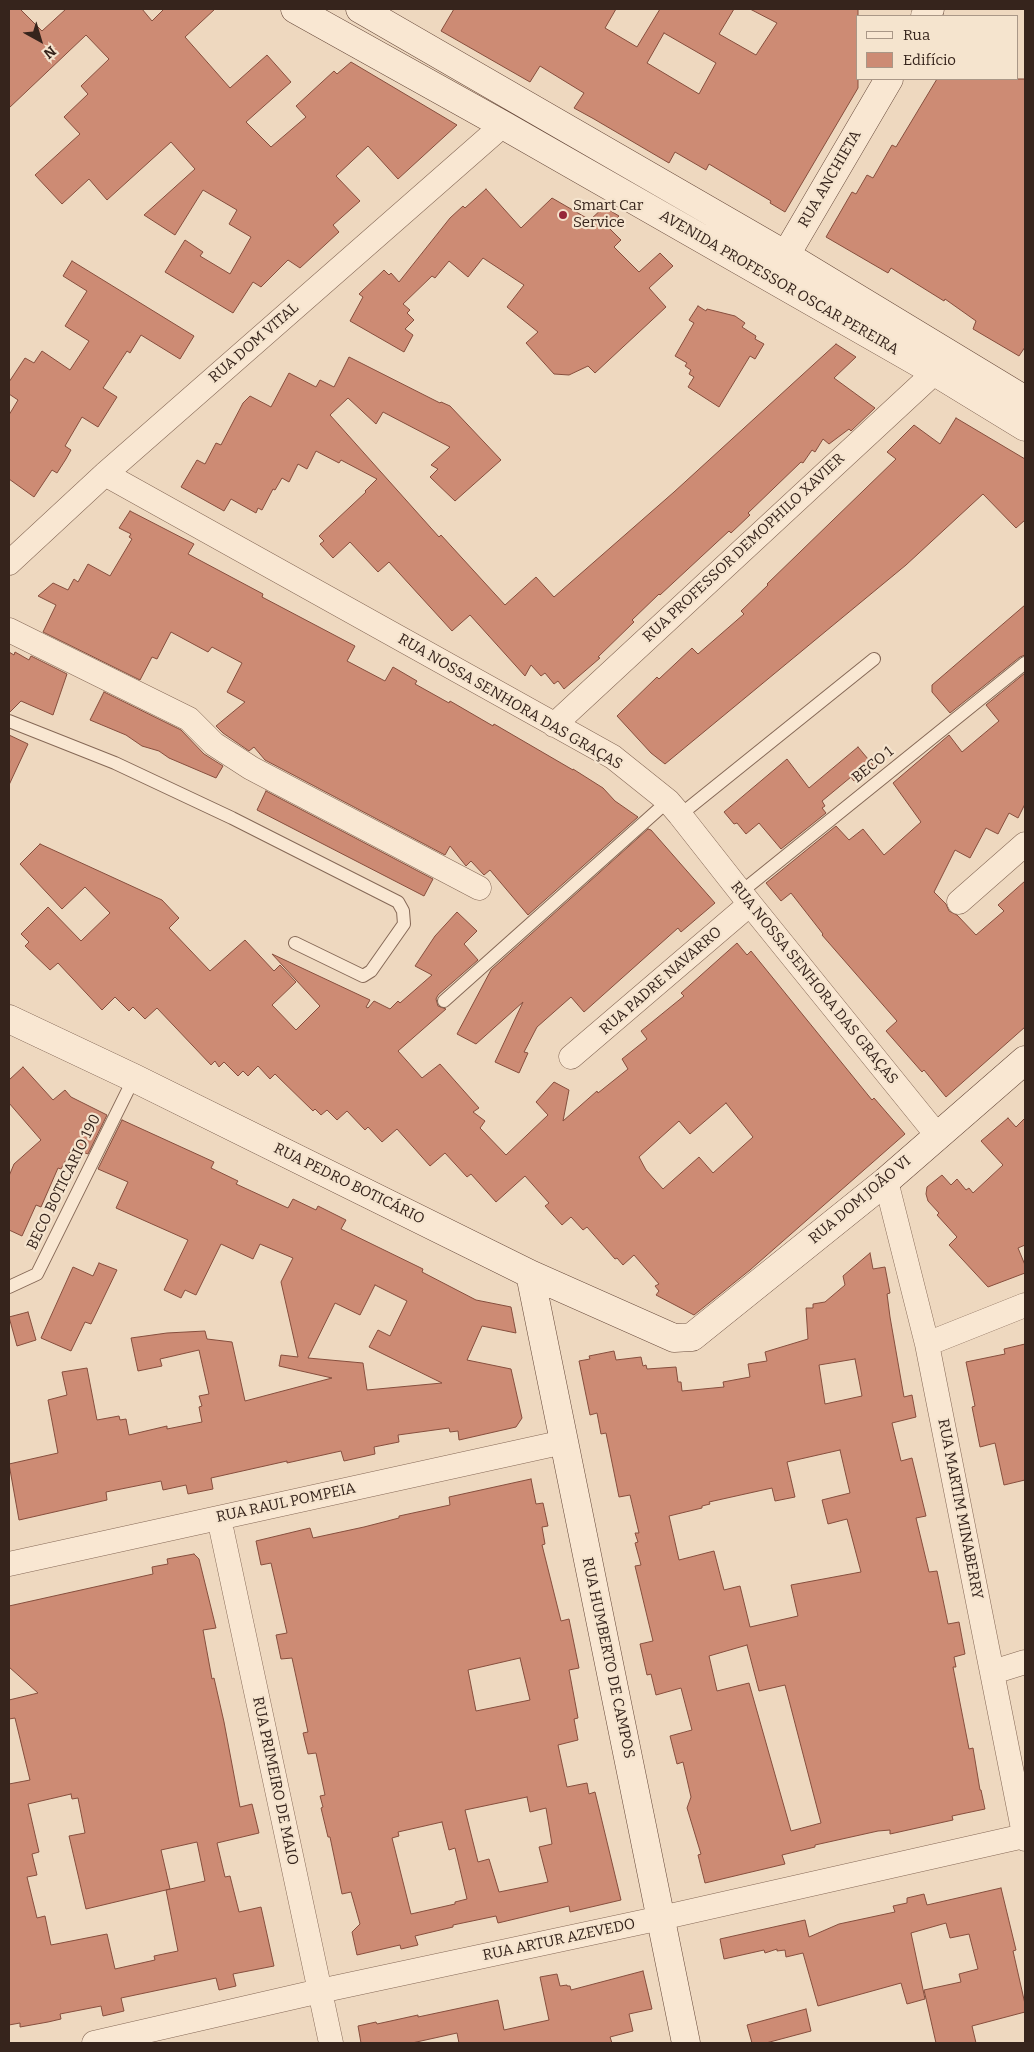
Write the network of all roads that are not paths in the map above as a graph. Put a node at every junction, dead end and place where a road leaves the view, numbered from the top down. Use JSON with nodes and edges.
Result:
{"nodes":[{"id":1,"x":295,"y":9,"type":"edge"},
{"id":2,"x":360,"y":9,"type":"edge"},
{"id":3,"x":888,"y":80,"type":"edge"},
{"id":4,"x":503,"y":125,"type":"junction"},
{"id":5,"x":786,"y":255,"type":"junction"},
{"id":6,"x":772,"y":279,"type":"junction"},
{"id":7,"x":935,"y":372,"type":"junction"},
{"id":8,"x":1025,"y":400,"type":"edge"},
{"id":9,"x":1025,"y":427,"type":"edge"},
{"id":10,"x":105,"y":474,"type":"junction"},
{"id":11,"x":9,"y":563,"type":"edge"},
{"id":12,"x":9,"y":630,"type":"edge"},
{"id":13,"x":874,"y":659,"type":"dead end"},
{"id":14,"x":1025,"y":663,"type":"edge"},
{"id":15,"x":9,"y":721,"type":"edge"},
{"id":16,"x":554,"y":725,"type":"junction"},
{"id":17,"x":674,"y":808,"type":"junction"},
{"id":18,"x":1025,"y":844,"type":"edge"},
{"id":19,"x":479,"y":888,"type":"dead end"},
{"id":20,"x":745,"y":898,"type":"junction"},
{"id":21,"x":960,"y":902,"type":"dead end"},
{"id":22,"x":295,"y":943,"type":"dead end"},
{"id":23,"x":444,"y":1001,"type":"dead end"},
{"id":24,"x":9,"y":1019,"type":"edge"},
{"id":25,"x":571,"y":1057,"type":"dead end"},
{"id":26,"x":1025,"y":1060,"type":"edge"},
{"id":27,"x":134,"y":1078,"type":"junction"},
{"id":28,"x":937,"y":1135,"type":"junction"},
{"id":29,"x":886,"y":1181,"type":"junction"},
{"id":30,"x":530,"y":1274,"type":"junction"},
{"id":31,"x":9,"y":1286,"type":"edge"},
{"id":32,"x":1025,"y":1305,"type":"edge"},
{"id":33,"x":692,"y":1337,"type":"joint"},
{"id":34,"x":927,"y":1344,"type":"junction"},
{"id":35,"x":564,"y":1442,"type":"junction"},
{"id":36,"x":219,"y":1518,"type":"junction"},
{"id":37,"x":9,"y":1564,"type":"edge"},
{"id":38,"x":1025,"y":1662,"type":"edge"},
{"id":39,"x":993,"y":1672,"type":"junction"},
{"id":40,"x":1025,"y":1837,"type":"edge"},
{"id":41,"x":662,"y":1918,"type":"junction"},
{"id":42,"x":320,"y":1991,"type":"junction"},
{"id":43,"x":94,"y":2043,"type":"edge"},
{"id":44,"x":331,"y":2043,"type":"edge"},
{"id":45,"x":686,"y":2043,"type":"edge"}],
"edges":[{"from":1,"to":4,"type":"street","name":"AVENIDA PROFESSOR OSCAR PEREIRA"},
{"from":2,"to":5,"type":"street","name":"AVENIDA PROFESSOR OSCAR PEREIRA"},
{"from":3,"to":5,"type":"street","name":"RUA ANCHIETA"},
{"from":4,"to":6,"type":"street","name":"AVENIDA PROFESSOR OSCAR PEREIRA"},
{"from":4,"to":10,"type":"street","name":"RUA DOM VITAL"},
{"from":5,"to":6,"type":"street","name":"RUA ANCHIETA"},
{"from":5,"to":8,"type":"street","name":"AVENIDA PROFESSOR OSCAR PEREIRA"},
{"from":6,"to":7,"type":"street","name":"AVENIDA PROFESSOR OSCAR PEREIRA"},
{"from":7,"to":9,"type":"street","name":"AVENIDA PROFESSOR OSCAR PEREIRA"},
{"from":7,"to":16,"type":"street","name":"RUA PROFESSOR DEMOPHILO XAVIER"},
{"from":10,"to":11,"type":"street","name":"RUA DOM VITAL"},
{"from":10,"to":16,"type":"street","name":"RUA NOSSA SENHORA DAS GRAÇAS"},
{"from":12,"to":19,"type":"street"},
{"from":13,"to":17,"type":"lane"},
{"from":14,"to":20,"type":"lane","name":"BECO 1"},
{"from":15,"to":22,"type":"lane"},
{"from":16,"to":17,"type":"street","name":"RUA NOSSA SENHORA DAS GRAÇAS"},
{"from":17,"to":20,"type":"street","name":"RUA NOSSA SENHORA DAS GRAÇAS"},
{"from":17,"to":23,"type":"lane"},
{"from":18,"to":21,"type":"street"},
{"from":20,"to":25,"type":"street","name":"RUA PADRE NAVARRO"},
{"from":20,"to":28,"type":"street","name":"RUA NOSSA SENHORA DAS GRAÇAS"},
{"from":24,"to":27,"type":"street","name":"RUA PEDRO BOTICÁRIO"},
{"from":26,"to":28,"type":"street","name":"RUA DOM JOÃO VI"},
{"from":27,"to":30,"type":"street","name":"RUA PEDRO BOTICÁRIO"},
{"from":27,"to":31,"type":"lane","name":"BECO BOTICARIO 190"},
{"from":28,"to":29,"type":"street","name":"RUA DOM JOÃO VI"},
{"from":29,"to":33,"type":"street","name":"RUA DOM JOÃO VI"},
{"from":29,"to":34,"type":"street","name":"RUA MARTIM MINABERRY"},
{"from":30,"to":33,"type":"street","name":"RUA PEDRO BOTICÁRIO"},
{"from":30,"to":35,"type":"street","name":"RUA HUMBERTO DE CAMPOS"},
{"from":32,"to":34,"type":"street"},
{"from":34,"to":39,"type":"street","name":"RUA MARTIM MINABERRY"},
{"from":35,"to":36,"type":"street","name":"RUA RAUL POMPEIA"},
{"from":35,"to":41,"type":"street","name":"RUA HUMBERTO DE CAMPOS"},
{"from":36,"to":37,"type":"street","name":"RUA RAUL POMPEIA"},
{"from":36,"to":42,"type":"street","name":"RUA PRIMEIRO DE MAIO"},
{"from":38,"to":39,"type":"street"},
{"from":39,"to":40,"type":"street","name":"RUA MARTIM MINABERRY"},
{"from":40,"to":41,"type":"street","name":"RUA ARTUR AZEVEDO"},
{"from":41,"to":42,"type":"street","name":"RUA ARTUR AZEVEDO"},
{"from":41,"to":45,"type":"street","name":"RUA HUMBERTO DE CAMPOS"},
{"from":42,"to":43,"type":"street","name":"RUA ARTUR AZEVEDO"},
{"from":42,"to":44,"type":"street","name":"RUA PRIMEIRO DE MAIO"}]}
